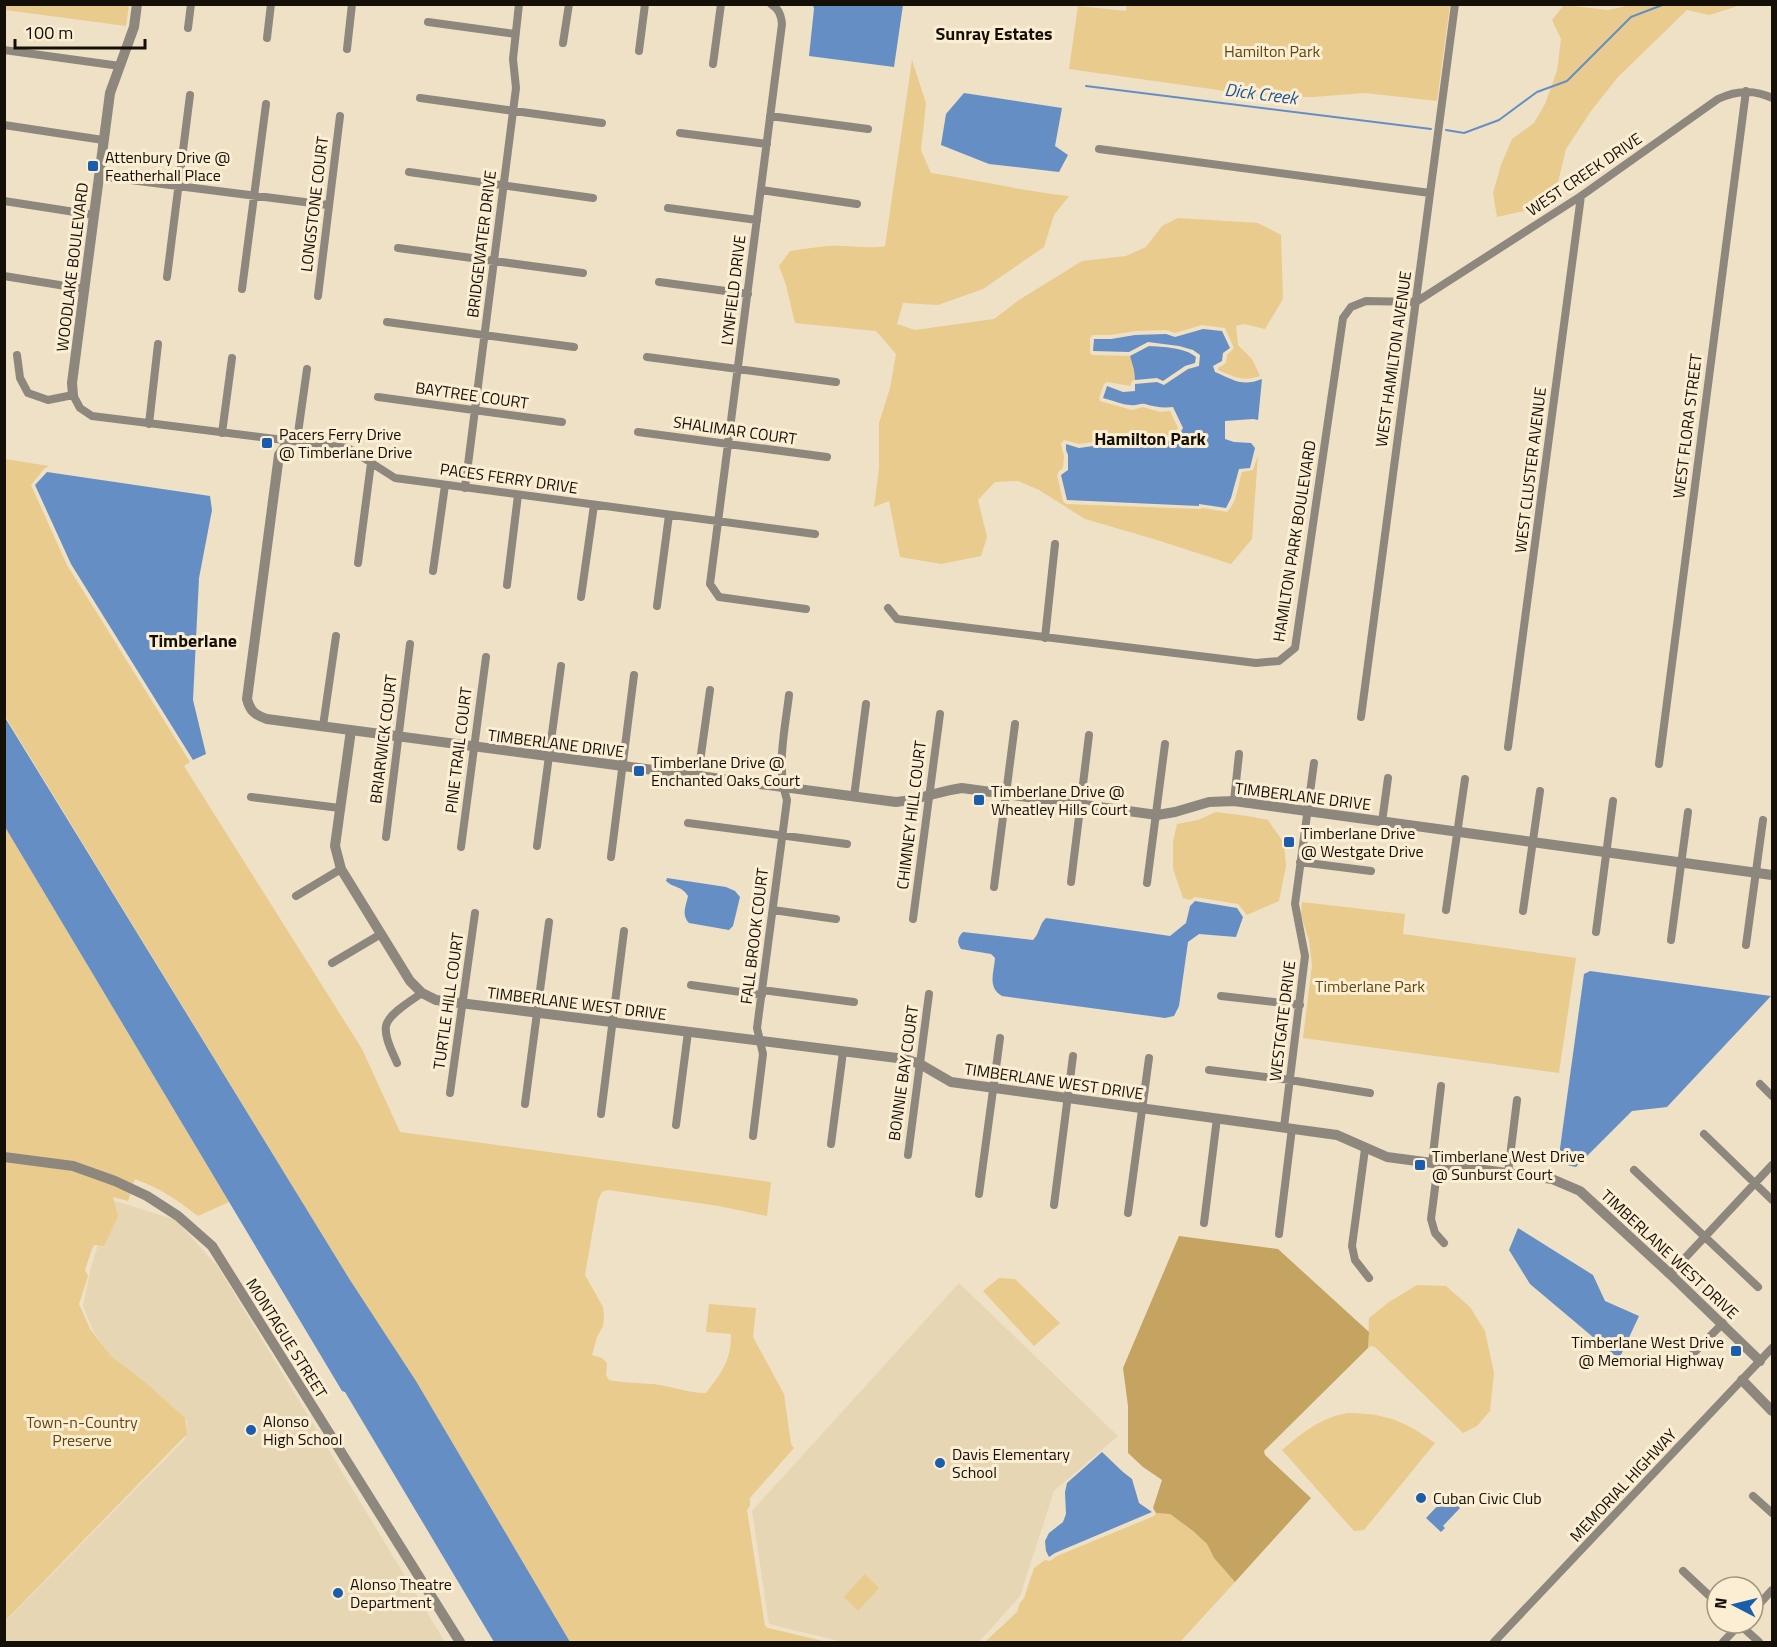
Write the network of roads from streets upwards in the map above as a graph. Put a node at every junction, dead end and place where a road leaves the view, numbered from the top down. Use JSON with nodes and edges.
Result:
{"nodes":[{"id":1,"x":137,"y":4,"type":"edge"},
{"id":2,"x":190,"y":4,"type":"edge"},
{"id":3,"x":271,"y":4,"type":"edge"},
{"id":4,"x":352,"y":4,"type":"edge"},
{"id":5,"x":519,"y":4,"type":"edge"},
{"id":6,"x":569,"y":4,"type":"edge"},
{"id":7,"x":645,"y":4,"type":"edge"},
{"id":8,"x":721,"y":4,"type":"edge"},
{"id":9,"x":771,"y":4,"type":"edge"},
{"id":10,"x":1455,"y":4,"type":"edge"},
{"id":11,"x":428,"y":22,"type":"dead end"},
{"id":12,"x":188,"y":28,"type":"dead end"},
{"id":13,"x":515,"y":34,"type":"junction"},
{"id":14,"x":267,"y":38,"type":"dead end"},
{"id":15,"x":563,"y":43,"type":"dead end"},
{"id":16,"x":347,"y":49,"type":"dead end"},
{"id":17,"x":4,"y":50,"type":"edge"},
{"id":18,"x":639,"y":51,"type":"dead end"},
{"id":19,"x":713,"y":64,"type":"dead end"},
{"id":20,"x":120,"y":66,"type":"junction"},
{"id":21,"x":1746,"y":91,"type":"junction"},
{"id":22,"x":190,"y":96,"type":"dead end"},
{"id":23,"x":420,"y":98,"type":"dead end"},
{"id":24,"x":1773,"y":98,"type":"edge"},
{"id":25,"x":266,"y":104,"type":"dead end"},
{"id":26,"x":513,"y":112,"type":"junction"},
{"id":27,"x":340,"y":116,"type":"dead end"},
{"id":28,"x":770,"y":116,"type":"junction"},
{"id":29,"x":602,"y":123,"type":"dead end"},
{"id":30,"x":4,"y":125,"type":"edge"},
{"id":31,"x":868,"y":129,"type":"dead end"},
{"id":32,"x":681,"y":133,"type":"dead end"},
{"id":33,"x":103,"y":140,"type":"junction"},
{"id":34,"x":767,"y":144,"type":"junction"},
{"id":35,"x":1099,"y":149,"type":"dead end"},
{"id":36,"x":409,"y":172,"type":"dead end"},
{"id":37,"x":99,"y":176,"type":"junction"},
{"id":38,"x":504,"y":185,"type":"junction"},
{"id":39,"x":180,"y":186,"type":"junction"},
{"id":40,"x":761,"y":190,"type":"junction"},
{"id":41,"x":1430,"y":194,"type":"junction"},
{"id":42,"x":254,"y":195,"type":"junction"},
{"id":43,"x":1581,"y":196,"type":"junction"},
{"id":44,"x":593,"y":198,"type":"dead end"},
{"id":45,"x":4,"y":201,"type":"edge"},
{"id":46,"x":857,"y":204,"type":"dead end"},
{"id":47,"x":328,"y":205,"type":"junction"},
{"id":48,"x":668,"y":208,"type":"dead end"},
{"id":49,"x":94,"y":215,"type":"junction"},
{"id":50,"x":757,"y":220,"type":"junction"},
{"id":51,"x":398,"y":248,"type":"dead end"},
{"id":52,"x":494,"y":261,"type":"junction"},
{"id":53,"x":583,"y":273,"type":"dead end"},
{"id":54,"x":4,"y":276,"type":"edge"},
{"id":55,"x":167,"y":277,"type":"dead end"},
{"id":56,"x":659,"y":282,"type":"dead end"},
{"id":57,"x":84,"y":289,"type":"junction"},
{"id":58,"x":242,"y":289,"type":"dead end"},
{"id":59,"x":748,"y":294,"type":"junction"},
{"id":60,"x":318,"y":296,"type":"dead end"},
{"id":61,"x":1416,"y":302,"type":"junction"},
{"id":62,"x":387,"y":322,"type":"dead end"},
{"id":63,"x":484,"y":335,"type":"junction"},
{"id":64,"x":158,"y":344,"type":"dead end"},
{"id":65,"x":574,"y":347,"type":"dead end"},
{"id":66,"x":17,"y":355,"type":"dead end"},
{"id":67,"x":647,"y":357,"type":"dead end"},
{"id":68,"x":232,"y":358,"type":"dead end"},
{"id":69,"x":307,"y":369,"type":"dead end"},
{"id":70,"x":738,"y":369,"type":"junction"},
{"id":71,"x":836,"y":382,"type":"dead end"},
{"id":72,"x":73,"y":395,"type":"junction"},
{"id":73,"x":378,"y":397,"type":"dead end"},
{"id":74,"x":474,"y":410,"type":"junction"},
{"id":75,"x":562,"y":422,"type":"dead end"},
{"id":76,"x":149,"y":424,"type":"junction"},
{"id":77,"x":638,"y":432,"type":"dead end"},
{"id":78,"x":222,"y":434,"type":"junction"},
{"id":79,"x":289,"y":441,"type":"junction"},
{"id":80,"x":728,"y":444,"type":"junction"},
{"id":81,"x":827,"y":457,"type":"dead end"},
{"id":82,"x":371,"y":463,"type":"junction"},
{"id":83,"x":445,"y":485,"type":"junction"},
{"id":84,"x":465,"y":488,"type":"junction"},
{"id":85,"x":518,"y":495,"type":"junction"},
{"id":86,"x":594,"y":505,"type":"junction"},
{"id":87,"x":669,"y":515,"type":"junction"},
{"id":88,"x":718,"y":522,"type":"junction"},
{"id":89,"x":815,"y":534,"type":"dead end"},
{"id":90,"x":1055,"y":544,"type":"dead end"},
{"id":91,"x":357,"y":563,"type":"dead end"},
{"id":92,"x":433,"y":571,"type":"dead end"},
{"id":93,"x":507,"y":585,"type":"dead end"},
{"id":94,"x":581,"y":597,"type":"dead end"},
{"id":95,"x":657,"y":606,"type":"dead end"},
{"id":96,"x":888,"y":608,"type":"dead end"},
{"id":97,"x":806,"y":609,"type":"dead end"},
{"id":98,"x":336,"y":636,"type":"dead end"},
{"id":99,"x":1045,"y":638,"type":"junction"},
{"id":100,"x":410,"y":645,"type":"dead end"},
{"id":101,"x":486,"y":657,"type":"dead end"},
{"id":102,"x":561,"y":666,"type":"dead end"},
{"id":103,"x":634,"y":675,"type":"dead end"},
{"id":104,"x":710,"y":690,"type":"dead end"},
{"id":105,"x":789,"y":695,"type":"dead end"},
{"id":106,"x":866,"y":704,"type":"dead end"},
{"id":107,"x":940,"y":714,"type":"dead end"},
{"id":108,"x":1361,"y":717,"type":"dead end"},
{"id":109,"x":1015,"y":724,"type":"dead end"},
{"id":110,"x":323,"y":726,"type":"junction"},
{"id":111,"x":351,"y":730,"type":"junction"},
{"id":112,"x":1089,"y":735,"type":"dead end"},
{"id":113,"x":399,"y":737,"type":"junction"},
{"id":114,"x":1165,"y":744,"type":"dead end"},
{"id":115,"x":474,"y":747,"type":"junction"},
{"id":116,"x":1508,"y":747,"type":"dead end"},
{"id":117,"x":1239,"y":754,"type":"dead end"},
{"id":118,"x":549,"y":757,"type":"junction"},
{"id":119,"x":1314,"y":763,"type":"dead end"},
{"id":120,"x":1659,"y":764,"type":"dead end"},
{"id":121,"x":622,"y":766,"type":"junction"},
{"id":122,"x":698,"y":776,"type":"junction"},
{"id":123,"x":1388,"y":778,"type":"dead end"},
{"id":124,"x":1465,"y":779,"type":"dead end"},
{"id":125,"x":783,"y":788,"type":"junction"},
{"id":126,"x":1540,"y":791,"type":"dead end"},
{"id":127,"x":1006,"y":793,"type":"junction"},
{"id":128,"x":930,"y":795,"type":"junction"},
{"id":129,"x":251,"y":797,"type":"dead end"},
{"id":130,"x":855,"y":797,"type":"junction"},
{"id":131,"x":1234,"y":801,"type":"junction"},
{"id":132,"x":1613,"y":801,"type":"dead end"},
{"id":133,"x":1081,"y":804,"type":"junction"},
{"id":134,"x":340,"y":808,"type":"junction"},
{"id":135,"x":1307,"y":811,"type":"junction"},
{"id":136,"x":1688,"y":812,"type":"dead end"},
{"id":137,"x":1157,"y":815,"type":"junction"},
{"id":138,"x":1763,"y":820,"type":"dead end"},
{"id":139,"x":1382,"y":822,"type":"junction"},
{"id":140,"x":688,"y":823,"type":"dead end"},
{"id":141,"x":1457,"y":832,"type":"junction"},
{"id":142,"x":783,"y":835,"type":"junction"},
{"id":143,"x":386,"y":837,"type":"dead end"},
{"id":144,"x":1532,"y":842,"type":"junction"},
{"id":145,"x":847,"y":844,"type":"dead end"},
{"id":146,"x":537,"y":846,"type":"dead end"},
{"id":147,"x":461,"y":847,"type":"dead end"},
{"id":148,"x":1606,"y":852,"type":"junction"},
{"id":149,"x":611,"y":857,"type":"dead end"},
{"id":150,"x":1300,"y":862,"type":"junction"},
{"id":151,"x":1681,"y":863,"type":"junction"},
{"id":152,"x":341,"y":869,"type":"junction"},
{"id":153,"x":1371,"y":871,"type":"dead end"},
{"id":154,"x":1756,"y":873,"type":"junction"},
{"id":155,"x":1773,"y":875,"type":"edge"},
{"id":156,"x":1071,"y":882,"type":"dead end"},
{"id":157,"x":1147,"y":883,"type":"dead end"},
{"id":158,"x":994,"y":887,"type":"dead end"},
{"id":159,"x":296,"y":896,"type":"dead end"},
{"id":160,"x":773,"y":910,"type":"junction"},
{"id":161,"x":1446,"y":910,"type":"dead end"},
{"id":162,"x":1523,"y":911,"type":"dead end"},
{"id":163,"x":475,"y":913,"type":"dead end"},
{"id":164,"x":836,"y":919,"type":"dead end"},
{"id":165,"x":913,"y":919,"type":"dead end"},
{"id":166,"x":549,"y":921,"type":"dead end"},
{"id":167,"x":624,"y":931,"type":"dead end"},
{"id":168,"x":1596,"y":932,"type":"dead end"},
{"id":169,"x":381,"y":934,"type":"junction"},
{"id":170,"x":1671,"y":940,"type":"dead end"},
{"id":171,"x":1746,"y":945,"type":"dead end"},
{"id":172,"x":332,"y":963,"type":"dead end"},
{"id":173,"x":691,"y":985,"type":"dead end"},
{"id":174,"x":762,"y":992,"type":"junction"},
{"id":175,"x":422,"y":993,"type":"junction"},
{"id":176,"x":929,"y":994,"type":"dead end"},
{"id":177,"x":1221,"y":996,"type":"dead end"},
{"id":178,"x":854,"y":1002,"type":"dead end"},
{"id":179,"x":463,"y":1003,"type":"junction"},
{"id":180,"x":1300,"y":1005,"type":"junction"},
{"id":181,"x":537,"y":1013,"type":"junction"},
{"id":182,"x":612,"y":1022,"type":"junction"},
{"id":183,"x":688,"y":1032,"type":"junction"},
{"id":184,"x":1000,"y":1038,"type":"dead end"},
{"id":185,"x":760,"y":1041,"type":"junction"},
{"id":186,"x":843,"y":1052,"type":"junction"},
{"id":187,"x":1073,"y":1056,"type":"dead end"},
{"id":188,"x":1149,"y":1058,"type":"dead end"},
{"id":189,"x":397,"y":1063,"type":"dead end"},
{"id":190,"x":920,"y":1064,"type":"junction"},
{"id":191,"x":1209,"y":1070,"type":"dead end"},
{"id":192,"x":1290,"y":1080,"type":"junction"},
{"id":193,"x":1760,"y":1084,"type":"dead end"},
{"id":194,"x":1441,"y":1086,"type":"dead end"},
{"id":195,"x":994,"y":1089,"type":"junction"},
{"id":196,"x":450,"y":1093,"type":"dead end"},
{"id":197,"x":1370,"y":1093,"type":"dead end"},
{"id":198,"x":1773,"y":1096,"type":"edge"},
{"id":199,"x":1067,"y":1098,"type":"junction"},
{"id":200,"x":1517,"y":1100,"type":"dead end"},
{"id":201,"x":525,"y":1104,"type":"dead end"},
{"id":202,"x":1141,"y":1108,"type":"junction"},
{"id":203,"x":601,"y":1114,"type":"dead end"},
{"id":204,"x":1217,"y":1118,"type":"junction"},
{"id":205,"x":676,"y":1125,"type":"dead end"},
{"id":206,"x":1288,"y":1128,"type":"junction"},
{"id":207,"x":1704,"y":1134,"type":"dead end"},
{"id":208,"x":753,"y":1136,"type":"dead end"},
{"id":209,"x":831,"y":1144,"type":"dead end"},
{"id":210,"x":1365,"y":1149,"type":"junction"},
{"id":211,"x":908,"y":1155,"type":"dead end"},
{"id":212,"x":4,"y":1157,"type":"edge"},
{"id":213,"x":1435,"y":1163,"type":"junction"},
{"id":214,"x":1773,"y":1165,"type":"edge"},
{"id":215,"x":1634,"y":1170,"type":"dead end"},
{"id":216,"x":1508,"y":1173,"type":"junction"},
{"id":217,"x":1755,"y":1183,"type":"junction"},
{"id":218,"x":979,"y":1194,"type":"dead end"},
{"id":219,"x":1773,"y":1200,"type":"edge"},
{"id":220,"x":1054,"y":1205,"type":"dead end"},
{"id":221,"x":1128,"y":1214,"type":"dead end"},
{"id":222,"x":1204,"y":1222,"type":"dead end"},
{"id":223,"x":1279,"y":1234,"type":"dead end"},
{"id":224,"x":1705,"y":1237,"type":"junction"},
{"id":225,"x":1444,"y":1243,"type":"dead end"},
{"id":226,"x":1670,"y":1274,"type":"junction"},
{"id":227,"x":1370,"y":1278,"type":"dead end"},
{"id":228,"x":1758,"y":1287,"type":"dead end"},
{"id":229,"x":1723,"y":1323,"type":"junction"},
{"id":230,"x":1773,"y":1348,"type":"edge"},
{"id":231,"x":1686,"y":1361,"type":"dead end"},
{"id":232,"x":1760,"y":1361,"type":"junction"},
{"id":233,"x":1742,"y":1380,"type":"junction"},
{"id":234,"x":1773,"y":1411,"type":"edge"},
{"id":235,"x":1754,"y":1496,"type":"dead end"},
{"id":236,"x":1773,"y":1514,"type":"edge"},
{"id":237,"x":1683,"y":1570,"type":"dead end"},
{"id":238,"x":1705,"y":1591,"type":"edge"},
{"id":239,"x":460,"y":1642,"type":"edge"},
{"id":240,"x":1494,"y":1642,"type":"edge"}],
"edges":[{"from":1,"to":20,"type":"street","name":"WOODLAKE BOULEVARD"},
{"from":2,"to":12,"type":"street"},
{"from":3,"to":14,"type":"street"},
{"from":4,"to":16,"type":"street"},
{"from":5,"to":13,"type":"street","name":"BRIDGEWATER DRIVE"},
{"from":6,"to":15,"type":"street"},
{"from":7,"to":18,"type":"street"},
{"from":8,"to":19,"type":"street"},
{"from":9,"to":28,"type":"street","name":"LYNFIELD DRIVE"},
{"from":10,"to":41,"type":"street","name":"WEST HAMILTON AVENUE"},
{"from":11,"to":13,"type":"street"},
{"from":13,"to":26,"type":"street","name":"BRIDGEWATER DRIVE"},
{"from":17,"to":20,"type":"street"},
{"from":20,"to":33,"type":"street","name":"WOODLAKE BOULEVARD"},
{"from":21,"to":24,"type":"street"},
{"from":21,"to":43,"type":"street","name":"WEST CREEK DRIVE"},
{"from":21,"to":120,"type":"street","name":"WEST FLORA STREET"},
{"from":22,"to":39,"type":"street"},
{"from":23,"to":26,"type":"street"},
{"from":25,"to":42,"type":"street"},
{"from":26,"to":29,"type":"street"},
{"from":26,"to":38,"type":"street","name":"BRIDGEWATER DRIVE"},
{"from":27,"to":47,"type":"street","name":"LONGSTONE COURT"},
{"from":28,"to":31,"type":"street"},
{"from":28,"to":34,"type":"street","name":"LYNFIELD DRIVE"},
{"from":30,"to":33,"type":"street"},
{"from":32,"to":34,"type":"street"},
{"from":33,"to":37,"type":"street","name":"WOODLAKE BOULEVARD"},
{"from":34,"to":40,"type":"street","name":"LYNFIELD DRIVE"},
{"from":35,"to":41,"type":"street"},
{"from":36,"to":38,"type":"street"},
{"from":37,"to":39,"type":"street"},
{"from":37,"to":49,"type":"street","name":"WOODLAKE BOULEVARD"},
{"from":38,"to":44,"type":"street"},
{"from":38,"to":52,"type":"street","name":"BRIDGEWATER DRIVE"},
{"from":39,"to":42,"type":"street"},
{"from":39,"to":55,"type":"street"},
{"from":40,"to":46,"type":"street"},
{"from":40,"to":50,"type":"street","name":"LYNFIELD DRIVE"},
{"from":41,"to":61,"type":"street","name":"WEST HAMILTON AVENUE"},
{"from":42,"to":47,"type":"street"},
{"from":42,"to":58,"type":"street"},
{"from":43,"to":61,"type":"street","name":"WEST CREEK DRIVE"},
{"from":43,"to":116,"type":"street","name":"WEST CLUSTER AVENUE"},
{"from":45,"to":49,"type":"street"},
{"from":47,"to":60,"type":"street","name":"LONGSTONE COURT"},
{"from":48,"to":50,"type":"street"},
{"from":49,"to":57,"type":"street","name":"WOODLAKE BOULEVARD"},
{"from":50,"to":59,"type":"street","name":"LYNFIELD DRIVE"},
{"from":51,"to":52,"type":"street"},
{"from":52,"to":53,"type":"street"},
{"from":52,"to":63,"type":"street","name":"BRIDGEWATER DRIVE"},
{"from":54,"to":57,"type":"street"},
{"from":56,"to":59,"type":"street"},
{"from":57,"to":72,"type":"street","name":"WOODLAKE BOULEVARD"},
{"from":59,"to":70,"type":"street","name":"LYNFIELD DRIVE"},
{"from":61,"to":99,"type":"street","name":"HAMILTON PARK BOULEVARD"},
{"from":61,"to":108,"type":"street","name":"WEST HAMILTON AVENUE"},
{"from":62,"to":63,"type":"street"},
{"from":63,"to":65,"type":"street"},
{"from":63,"to":74,"type":"street","name":"BRIDGEWATER DRIVE"},
{"from":64,"to":76,"type":"street"},
{"from":66,"to":72,"type":"street"},
{"from":67,"to":70,"type":"street"},
{"from":68,"to":78,"type":"street"},
{"from":69,"to":79,"type":"street"},
{"from":70,"to":71,"type":"street"},
{"from":70,"to":80,"type":"street","name":"LYNFIELD DRIVE"},
{"from":72,"to":76,"type":"street","name":"PACES FERRY DRIVE"},
{"from":73,"to":74,"type":"street","name":"BAYTREE COURT"},
{"from":74,"to":75,"type":"street","name":"BAYTREE COURT"},
{"from":74,"to":84,"type":"street","name":"BRIDGEWATER DRIVE"},
{"from":76,"to":78,"type":"street","name":"PACES FERRY DRIVE"},
{"from":77,"to":80,"type":"street","name":"SHALIMAR COURT"},
{"from":78,"to":79,"type":"street","name":"PACES FERRY DRIVE"},
{"from":79,"to":82,"type":"street","name":"PACES FERRY DRIVE"},
{"from":79,"to":110,"type":"street","name":"TIMBERLANE DRIVE"},
{"from":80,"to":81,"type":"street","name":"SHALIMAR COURT"},
{"from":80,"to":88,"type":"street","name":"LYNFIELD DRIVE"},
{"from":82,"to":83,"type":"street","name":"PACES FERRY DRIVE"},
{"from":82,"to":91,"type":"street"},
{"from":83,"to":84,"type":"street","name":"PACES FERRY DRIVE"},
{"from":83,"to":92,"type":"street"},
{"from":84,"to":85,"type":"street","name":"PACES FERRY DRIVE"},
{"from":85,"to":86,"type":"street","name":"PACES FERRY DRIVE"},
{"from":85,"to":93,"type":"street"},
{"from":86,"to":87,"type":"street","name":"PACES FERRY DRIVE"},
{"from":86,"to":94,"type":"street"},
{"from":87,"to":88,"type":"street","name":"PACES FERRY DRIVE"},
{"from":87,"to":95,"type":"street"},
{"from":88,"to":89,"type":"street","name":"PACES FERRY DRIVE"},
{"from":88,"to":97,"type":"street","name":"LYNFIELD DRIVE"},
{"from":90,"to":99,"type":"street"},
{"from":96,"to":99,"type":"street","name":"HAMILTON PARK BOULEVARD"},
{"from":98,"to":110,"type":"street"},
{"from":100,"to":113,"type":"street","name":"BRIARWICK COURT"},
{"from":101,"to":115,"type":"street","name":"PINE TRAIL COURT"},
{"from":102,"to":118,"type":"street"},
{"from":103,"to":121,"type":"street"},
{"from":104,"to":122,"type":"street"},
{"from":105,"to":125,"type":"street","name":"FALL BROOK COURT"},
{"from":106,"to":130,"type":"street"},
{"from":107,"to":128,"type":"street","name":"CHIMNEY HILL COURT"},
{"from":109,"to":127,"type":"street"},
{"from":110,"to":111,"type":"street","name":"TIMBERLANE DRIVE"},
{"from":111,"to":113,"type":"street","name":"TIMBERLANE DRIVE"},
{"from":111,"to":134,"type":"street"},
{"from":112,"to":133,"type":"street"},
{"from":113,"to":115,"type":"street","name":"TIMBERLANE DRIVE"},
{"from":113,"to":143,"type":"street","name":"BRIARWICK COURT"},
{"from":114,"to":137,"type":"street"},
{"from":115,"to":118,"type":"street","name":"TIMBERLANE DRIVE"},
{"from":115,"to":147,"type":"street","name":"PINE TRAIL COURT"},
{"from":117,"to":131,"type":"street"},
{"from":118,"to":121,"type":"street","name":"TIMBERLANE DRIVE"},
{"from":118,"to":146,"type":"street"},
{"from":119,"to":135,"type":"street","name":"WESTGATE DRIVE"},
{"from":121,"to":122,"type":"street","name":"TIMBERLANE DRIVE"},
{"from":121,"to":149,"type":"street"},
{"from":122,"to":125,"type":"street","name":"TIMBERLANE DRIVE"},
{"from":123,"to":139,"type":"street"},
{"from":124,"to":141,"type":"street"},
{"from":125,"to":130,"type":"street","name":"TIMBERLANE DRIVE"},
{"from":125,"to":142,"type":"street","name":"FALL BROOK COURT"},
{"from":126,"to":144,"type":"street"},
{"from":127,"to":128,"type":"street","name":"TIMBERLANE DRIVE"},
{"from":127,"to":133,"type":"street","name":"TIMBERLANE DRIVE"},
{"from":127,"to":158,"type":"street"},
{"from":128,"to":130,"type":"street","name":"TIMBERLANE DRIVE"},
{"from":128,"to":165,"type":"street","name":"CHIMNEY HILL COURT"},
{"from":129,"to":134,"type":"street"},
{"from":131,"to":135,"type":"street","name":"TIMBERLANE DRIVE"},
{"from":131,"to":137,"type":"street","name":"TIMBERLANE DRIVE"},
{"from":132,"to":148,"type":"street"},
{"from":133,"to":137,"type":"street","name":"TIMBERLANE DRIVE"},
{"from":133,"to":156,"type":"street"},
{"from":134,"to":152,"type":"street"},
{"from":135,"to":139,"type":"street","name":"TIMBERLANE DRIVE"},
{"from":135,"to":150,"type":"street","name":"WESTGATE DRIVE"},
{"from":136,"to":151,"type":"street"},
{"from":137,"to":157,"type":"street"},
{"from":138,"to":154,"type":"street"},
{"from":139,"to":141,"type":"street","name":"TIMBERLANE DRIVE"},
{"from":140,"to":142,"type":"street"},
{"from":141,"to":144,"type":"street","name":"TIMBERLANE DRIVE"},
{"from":141,"to":161,"type":"street"},
{"from":142,"to":145,"type":"street"},
{"from":142,"to":160,"type":"street","name":"FALL BROOK COURT"},
{"from":144,"to":148,"type":"street","name":"TIMBERLANE DRIVE"},
{"from":144,"to":162,"type":"street"},
{"from":148,"to":151,"type":"street","name":"TIMBERLANE DRIVE"},
{"from":148,"to":168,"type":"street"},
{"from":150,"to":153,"type":"street"},
{"from":150,"to":180,"type":"street","name":"WESTGATE DRIVE"},
{"from":151,"to":154,"type":"street","name":"TIMBERLANE DRIVE"},
{"from":151,"to":170,"type":"street"},
{"from":152,"to":159,"type":"street"},
{"from":152,"to":169,"type":"street"},
{"from":154,"to":155,"type":"street","name":"TIMBERLANE DRIVE"},
{"from":154,"to":171,"type":"street"},
{"from":160,"to":164,"type":"street"},
{"from":160,"to":174,"type":"street","name":"FALL BROOK COURT"},
{"from":163,"to":179,"type":"street","name":"TURTLE HILL COURT"},
{"from":166,"to":181,"type":"street"},
{"from":167,"to":182,"type":"street"},
{"from":169,"to":172,"type":"street"},
{"from":169,"to":175,"type":"street"},
{"from":173,"to":174,"type":"street"},
{"from":174,"to":178,"type":"street"},
{"from":174,"to":185,"type":"street","name":"FALL BROOK COURT"},
{"from":175,"to":179,"type":"street","name":"TIMBERLANE WEST DRIVE"},
{"from":175,"to":189,"type":"street"},
{"from":176,"to":190,"type":"street","name":"BONNIE BAY COURT"},
{"from":177,"to":180,"type":"street"},
{"from":179,"to":181,"type":"street","name":"TIMBERLANE WEST DRIVE"},
{"from":179,"to":196,"type":"street","name":"TURTLE HILL COURT"},
{"from":180,"to":192,"type":"street","name":"WESTGATE DRIVE"},
{"from":181,"to":182,"type":"street","name":"TIMBERLANE WEST DRIVE"},
{"from":181,"to":201,"type":"street"},
{"from":182,"to":183,"type":"street","name":"TIMBERLANE WEST DRIVE"},
{"from":182,"to":203,"type":"street"},
{"from":183,"to":185,"type":"street","name":"TIMBERLANE WEST DRIVE"},
{"from":183,"to":205,"type":"street"},
{"from":184,"to":195,"type":"street"},
{"from":185,"to":186,"type":"street","name":"TIMBERLANE WEST DRIVE"},
{"from":185,"to":208,"type":"street","name":"FALL BROOK COURT"},
{"from":186,"to":190,"type":"street","name":"TIMBERLANE WEST DRIVE"},
{"from":186,"to":209,"type":"street"},
{"from":187,"to":199,"type":"street"},
{"from":188,"to":202,"type":"street"},
{"from":190,"to":195,"type":"street","name":"TIMBERLANE WEST DRIVE"},
{"from":190,"to":211,"type":"street","name":"BONNIE BAY COURT"},
{"from":191,"to":192,"type":"street"},
{"from":192,"to":197,"type":"street"},
{"from":192,"to":206,"type":"street","name":"WESTGATE DRIVE"},
{"from":193,"to":198,"type":"street"},
{"from":194,"to":213,"type":"street"},
{"from":195,"to":199,"type":"street","name":"TIMBERLANE WEST DRIVE"},
{"from":195,"to":218,"type":"street"},
{"from":199,"to":202,"type":"street","name":"TIMBERLANE WEST DRIVE"},
{"from":199,"to":220,"type":"street"},
{"from":200,"to":216,"type":"street"},
{"from":202,"to":204,"type":"street","name":"TIMBERLANE WEST DRIVE"},
{"from":202,"to":221,"type":"street"},
{"from":204,"to":206,"type":"street","name":"TIMBERLANE WEST DRIVE"},
{"from":204,"to":222,"type":"street"},
{"from":206,"to":210,"type":"street","name":"TIMBERLANE WEST DRIVE"},
{"from":206,"to":223,"type":"street","name":"WESTGATE DRIVE"},
{"from":207,"to":217,"type":"street"},
{"from":210,"to":213,"type":"street","name":"TIMBERLANE WEST DRIVE"},
{"from":210,"to":227,"type":"street"},
{"from":212,"to":239,"type":"street","name":"MONTAGUE STREET"},
{"from":213,"to":216,"type":"street","name":"TIMBERLANE WEST DRIVE"},
{"from":213,"to":225,"type":"street"},
{"from":214,"to":217,"type":"street"},
{"from":215,"to":224,"type":"street"},
{"from":216,"to":226,"type":"street","name":"TIMBERLANE WEST DRIVE"},
{"from":217,"to":219,"type":"street"},
{"from":217,"to":224,"type":"street"},
{"from":224,"to":226,"type":"street"},
{"from":224,"to":228,"type":"street"},
{"from":226,"to":229,"type":"street","name":"TIMBERLANE WEST DRIVE"},
{"from":229,"to":231,"type":"street"},
{"from":229,"to":232,"type":"street","name":"TIMBERLANE WEST DRIVE"},
{"from":230,"to":232,"type":"street","name":"MEMORIAL HIGHWAY"},
{"from":232,"to":233,"type":"street","name":"MEMORIAL HIGHWAY"},
{"from":233,"to":234,"type":"street"},
{"from":233,"to":240,"type":"street","name":"MEMORIAL HIGHWAY"},
{"from":235,"to":236,"type":"street"},
{"from":237,"to":238,"type":"street"}]}
